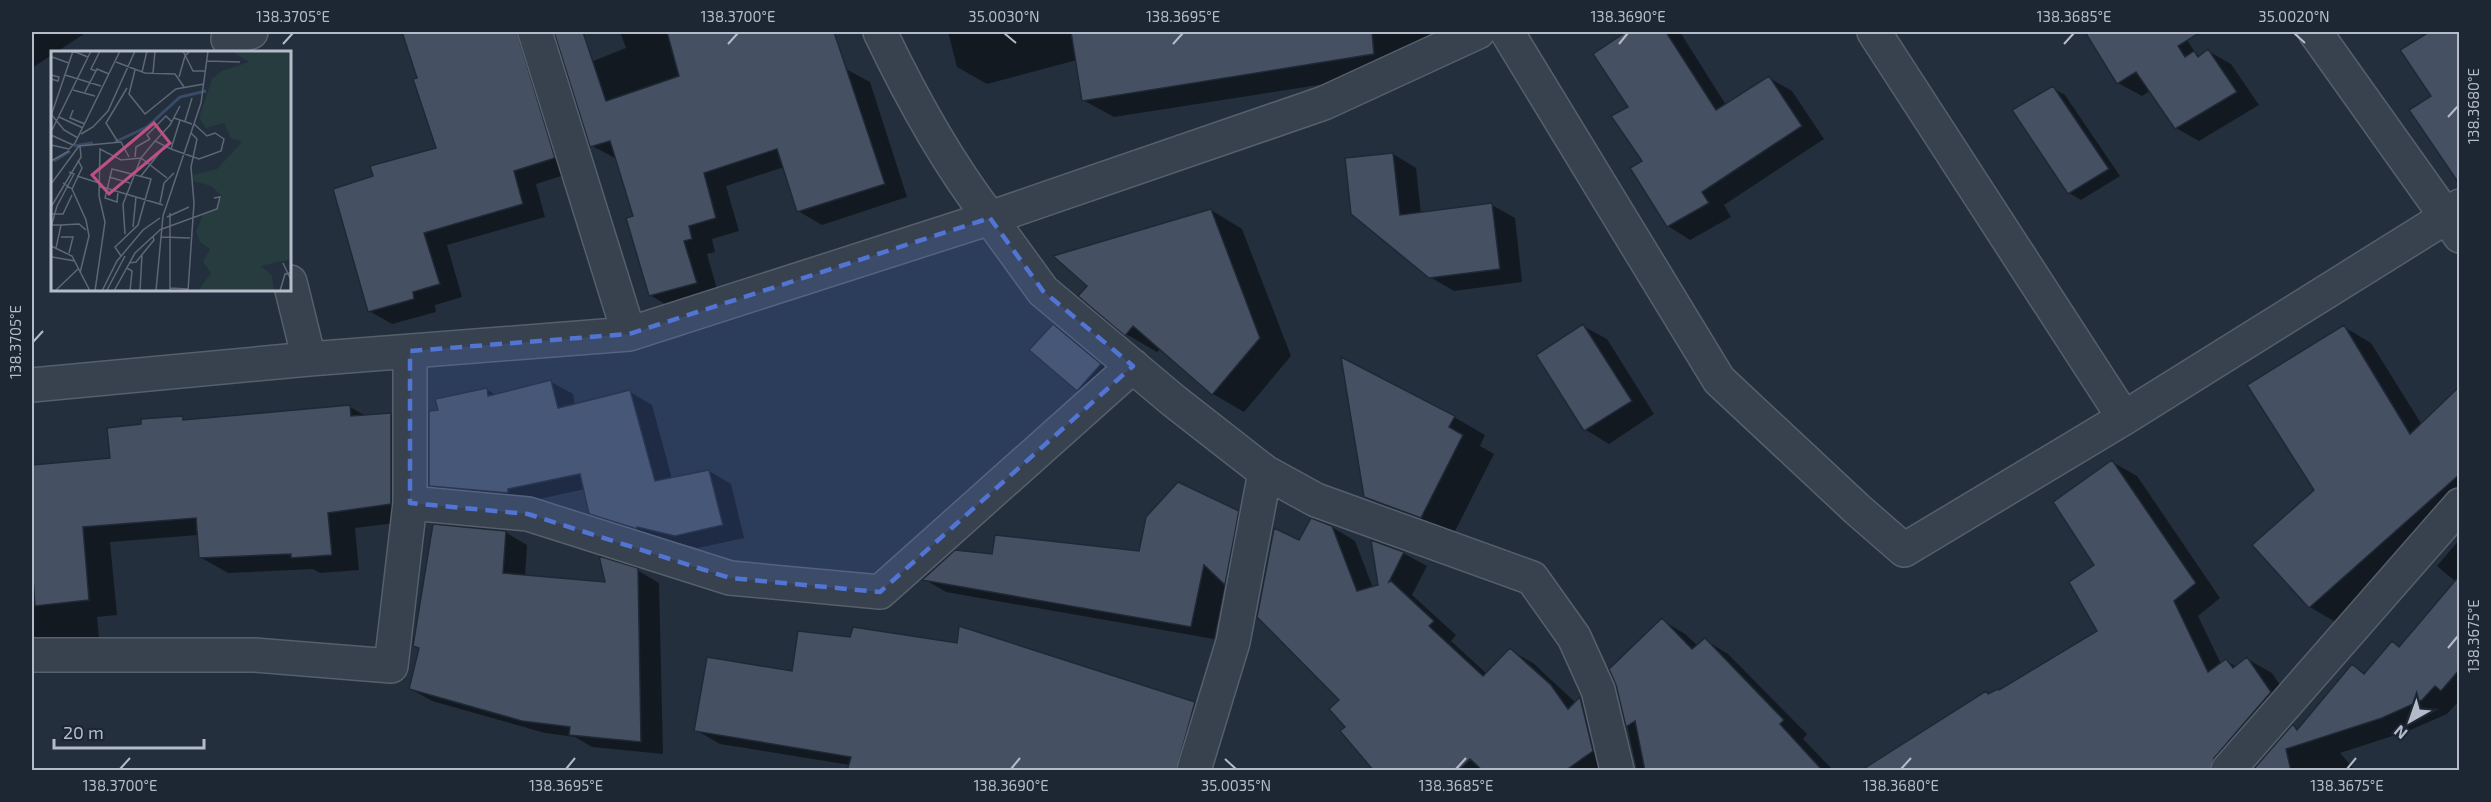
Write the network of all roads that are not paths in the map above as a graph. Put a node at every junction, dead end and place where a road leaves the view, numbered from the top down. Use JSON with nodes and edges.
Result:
{"nodes":[{"id":1,"x":535,"y":32,"type":"edge"},
{"id":2,"x":880,"y":32,"type":"edge"},
{"id":3,"x":1478,"y":32,"type":"edge"},
{"id":4,"x":1507,"y":32,"type":"edge"},
{"id":5,"x":1874,"y":32,"type":"edge"},
{"id":6,"x":2315,"y":32,"type":"edge"},
{"id":7,"x":990,"y":218,"type":"junction"},
{"id":8,"x":2455,"y":220,"type":"edge"},
{"id":9,"x":291,"y":286,"type":"edge"},
{"id":10,"x":629,"y":334,"type":"junction"},
{"id":11,"x":410,"y":351,"type":"junction"},
{"id":12,"x":309,"y":359,"type":"junction"},
{"id":13,"x":1133,"y":366,"type":"junction"},
{"id":14,"x":32,"y":385,"type":"edge"},
{"id":15,"x":2124,"y":418,"type":"junction"},
{"id":16,"x":1265,"y":472,"type":"junction"},
{"id":17,"x":410,"y":503,"type":"junction"},
{"id":18,"x":2460,"y":505,"type":"edge"},
{"id":19,"x":32,"y":655,"type":"edge"},
{"id":20,"x":2231,"y":769,"type":"edge"},
{"id":21,"x":1194,"y":771,"type":"edge"},
{"id":22,"x":1617,"y":771,"type":"edge"}],
"edges":[{"from":1,"to":10,"type":"street"},
{"from":2,"to":7,"type":"street"},
{"from":3,"to":7,"type":"street"},
{"from":4,"to":15,"type":"street"},
{"from":5,"to":15,"type":"street"},
{"from":6,"to":8,"type":"street"},
{"from":7,"to":10,"type":"street"},
{"from":7,"to":13,"type":"street"},
{"from":8,"to":15,"type":"street"},
{"from":9,"to":12,"type":"street"},
{"from":10,"to":11,"type":"street"},
{"from":11,"to":12,"type":"street"},
{"from":11,"to":17,"type":"street"},
{"from":12,"to":14,"type":"street"},
{"from":13,"to":16,"type":"street"},
{"from":13,"to":17,"type":"street"},
{"from":16,"to":21,"type":"street"},
{"from":16,"to":22,"type":"street"},
{"from":17,"to":19,"type":"street"},
{"from":18,"to":20,"type":"street"}]}
